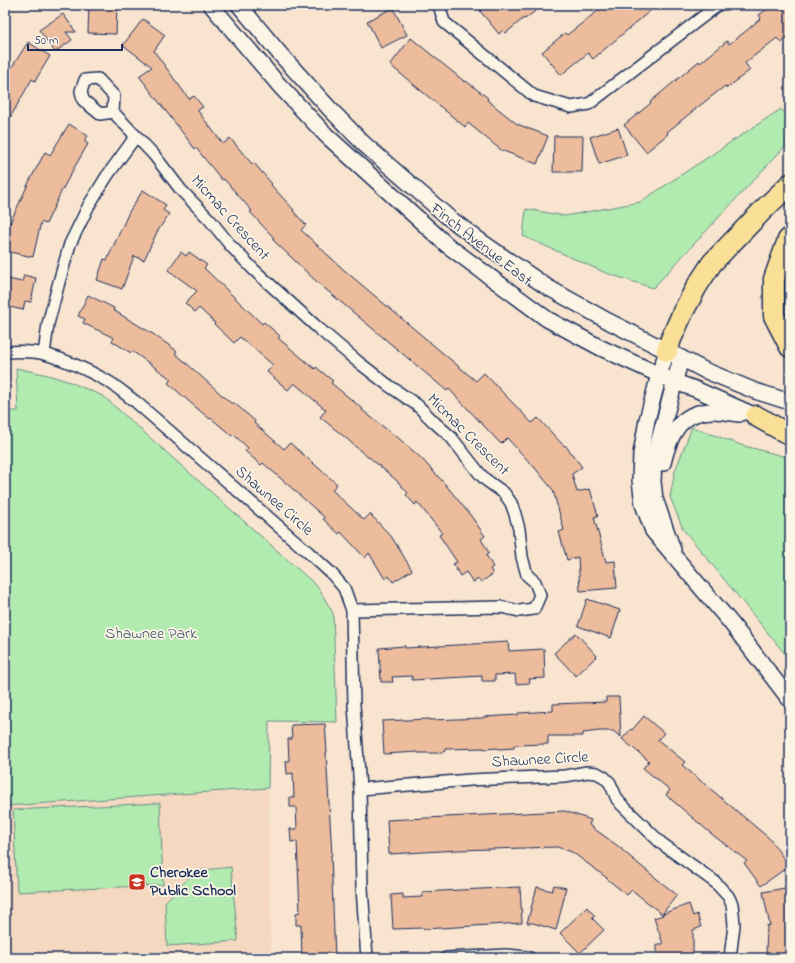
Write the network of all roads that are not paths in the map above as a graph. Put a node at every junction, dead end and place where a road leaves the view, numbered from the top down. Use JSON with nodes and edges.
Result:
{"nodes":[{"id":1,"x":212,"y":5,"type":"edge"},
{"id":2,"x":239,"y":5,"type":"edge"},
{"id":3,"x":439,"y":5,"type":"edge"},
{"id":4,"x":718,"y":5,"type":"edge"},
{"id":5,"x":114,"y":112,"type":"dead end"},
{"id":6,"x":136,"y":136,"type":"junction"},
{"id":7,"x":790,"y":184,"type":"edge"},
{"id":8,"x":790,"y":238,"type":"edge"},
{"id":9,"x":790,"y":347,"type":"edge"},
{"id":10,"x":5,"y":352,"type":"edge"},
{"id":11,"x":44,"y":354,"type":"junction"},
{"id":12,"x":674,"y":354,"type":"junction"},
{"id":13,"x":659,"y":374,"type":"junction"},
{"id":14,"x":675,"y":382,"type":"junction"},
{"id":15,"x":790,"y":402,"type":"edge"},
{"id":16,"x":756,"y":416,"type":"junction"},
{"id":17,"x":790,"y":426,"type":"edge"},
{"id":18,"x":790,"y":435,"type":"edge"},
{"id":19,"x":667,"y":532,"type":"junction"},
{"id":20,"x":675,"y":557,"type":"junction"},
{"id":21,"x":352,"y":610,"type":"junction"},
{"id":22,"x":790,"y":700,"type":"edge"},
{"id":23,"x":360,"y":789,"type":"junction"},
{"id":24,"x":367,"y":958,"type":"edge"},
{"id":25,"x":446,"y":958,"type":"edge"},
{"id":26,"x":530,"y":958,"type":"edge"},
{"id":27,"x":730,"y":958,"type":"edge"}],
"edges":[{"from":1,"to":13,"type":"main road","name":"Finch Avenue East"},
{"from":2,"to":12,"type":"main road","name":"Finch Avenue East"},
{"from":3,"to":4,"type":"street"},
{"from":5,"to":6,"type":"street","name":"Micmac Crescent"},
{"from":6,"to":11,"type":"street"},
{"from":6,"to":21,"type":"street","name":"Micmac Crescent"},
{"from":7,"to":12,"type":"highway"},
{"from":8,"to":9,"type":"highway"},
{"from":10,"to":11,"type":"street","name":"Shawnee Circle"},
{"from":11,"to":21,"type":"street","name":"Shawnee Circle"},
{"from":12,"to":13,"type":"main road"},
{"from":12,"to":14,"type":"main road"},
{"from":12,"to":15,"type":"main road","name":"Finch Avenue East"},
{"from":13,"to":14,"type":"main road","name":"Finch Avenue East"},
{"from":13,"to":20,"type":"main road"},
{"from":14,"to":16,"type":"main road","name":"Finch Avenue East"},
{"from":14,"to":19,"type":"main road"},
{"from":16,"to":17,"type":"main road","name":"Finch Avenue East"},
{"from":16,"to":18,"type":"highway"},
{"from":16,"to":19,"type":"main road"},
{"from":19,"to":20,"type":"main road"},
{"from":20,"to":22,"type":"main road"},
{"from":21,"to":23,"type":"street","name":"Shawnee Circle"},
{"from":23,"to":24,"type":"street","name":"Shawnee Circle"},
{"from":23,"to":27,"type":"street","name":"Shawnee Circle"},
{"from":25,"to":26,"type":"street"}]}
